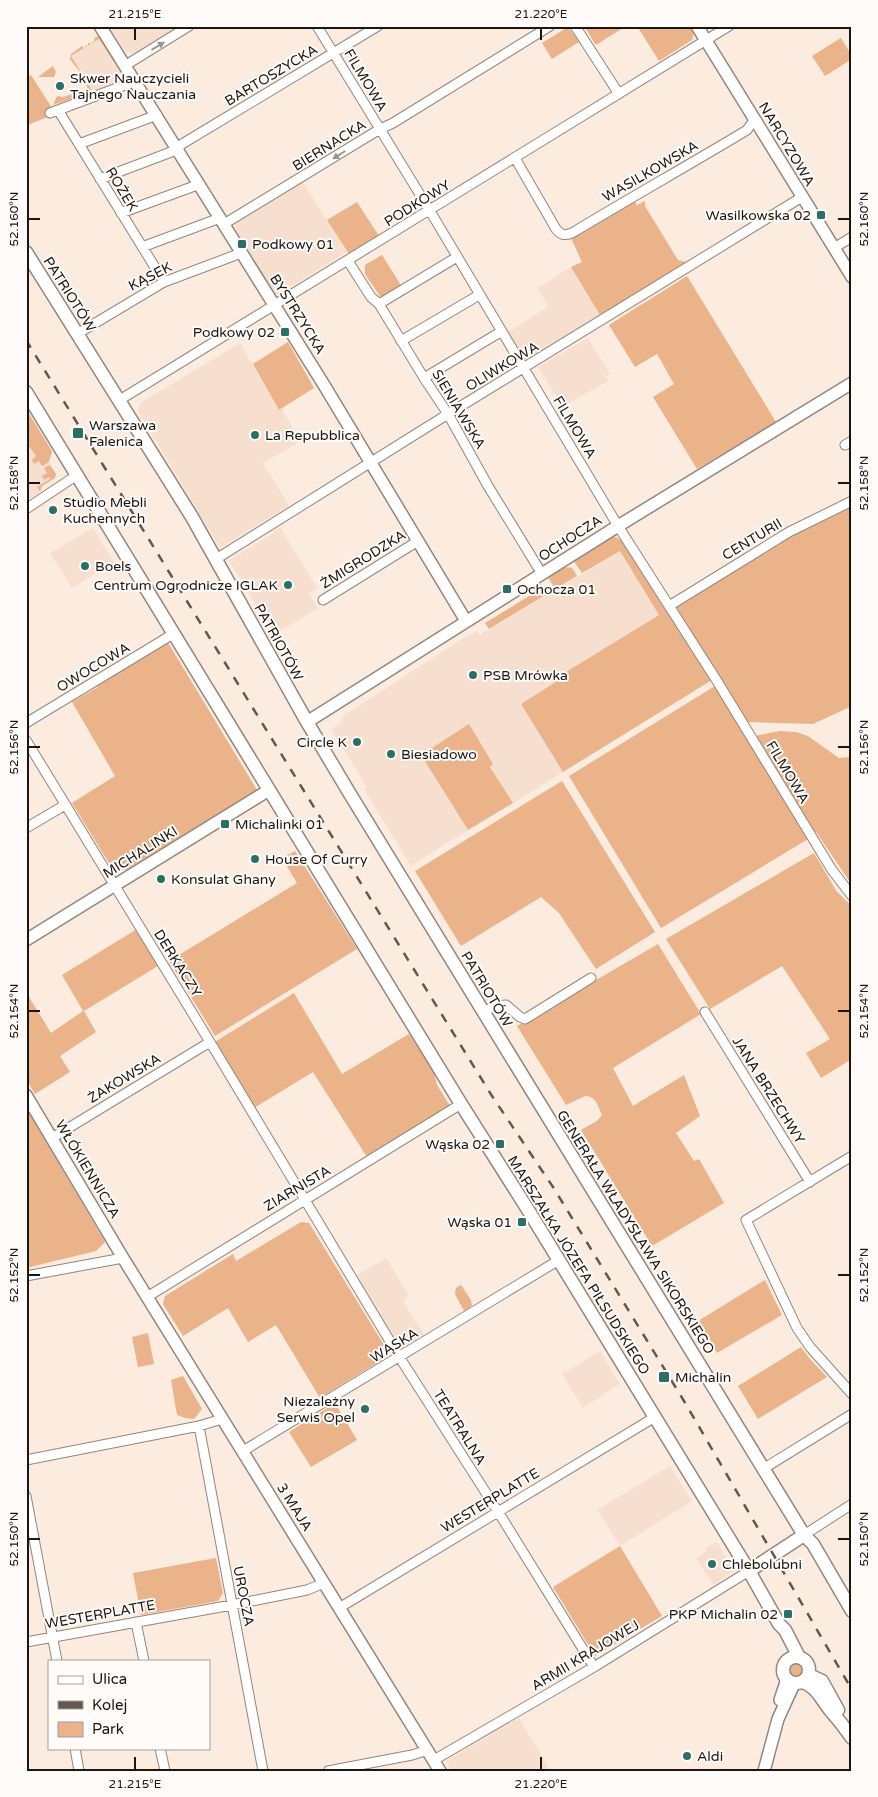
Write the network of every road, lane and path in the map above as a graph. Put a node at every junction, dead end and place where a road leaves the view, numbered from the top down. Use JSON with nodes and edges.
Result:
{"nodes":[{"id":1,"x":100,"y":26,"type":"edge"},
{"id":2,"x":189,"y":26,"type":"edge"},
{"id":3,"x":317,"y":26,"type":"edge"},
{"id":4,"x":378,"y":26,"type":"edge"},
{"id":5,"x":550,"y":26,"type":"edge"},
{"id":6,"x":575,"y":26,"type":"edge"},
{"id":7,"x":698,"y":26,"type":"edge"},
{"id":8,"x":729,"y":26,"type":"edge"},
{"id":9,"x":706,"y":40,"type":"junction"},
{"id":10,"x":334,"y":54,"type":"junction"},
{"id":11,"x":126,"y":65,"type":"junction"},
{"id":12,"x":136,"y":82,"type":"junction"},
{"id":13,"x":618,"y":94,"type":"junction"},
{"id":14,"x":157,"y":115,"type":"junction"},
{"id":15,"x":756,"y":120,"type":"junction"},
{"id":16,"x":380,"y":129,"type":"junction"},
{"id":17,"x":79,"y":144,"type":"junction"},
{"id":18,"x":178,"y":148,"type":"junction"},
{"id":19,"x":515,"y":158,"type":"junction"},
{"id":20,"x":100,"y":179,"type":"junction"},
{"id":21,"x":200,"y":184,"type":"junction"},
{"id":22,"x":802,"y":197,"type":"junction"},
{"id":23,"x":430,"y":210,"type":"junction"},
{"id":24,"x":121,"y":213,"type":"junction"},
{"id":25,"x":222,"y":221,"type":"junction"},
{"id":26,"x":852,"y":237,"type":"edge"},
{"id":27,"x":142,"y":247,"type":"junction"},
{"id":28,"x":834,"y":248,"type":"junction"},
{"id":29,"x":26,"y":252,"type":"edge"},
{"id":30,"x":242,"y":253,"type":"junction"},
{"id":31,"x":457,"y":257,"type":"junction"},
{"id":32,"x":348,"y":261,"type":"junction"},
{"id":33,"x":852,"y":277,"type":"edge"},
{"id":34,"x":164,"y":282,"type":"junction"},
{"id":35,"x":479,"y":295,"type":"junction"},
{"id":36,"x":378,"y":304,"type":"junction"},
{"id":37,"x":275,"y":306,"type":"junction"},
{"id":38,"x":502,"y":332,"type":"junction"},
{"id":39,"x":77,"y":334,"type":"junction"},
{"id":40,"x":401,"y":341,"type":"junction"},
{"id":41,"x":524,"y":368,"type":"junction"},
{"id":42,"x":424,"y":378,"type":"junction"},
{"id":43,"x":852,"y":383,"type":"edge"},
{"id":44,"x":26,"y":392,"type":"edge"},
{"id":45,"x":118,"y":401,"type":"junction"},
{"id":46,"x":448,"y":414,"type":"junction"},
{"id":47,"x":370,"y":463,"type":"junction"},
{"id":48,"x":77,"y":476,"type":"junction"},
{"id":49,"x":852,"y":501,"type":"edge"},
{"id":50,"x":26,"y":509,"type":"edge"},
{"id":51,"x":618,"y":526,"type":"junction"},
{"id":52,"x":418,"y":541,"type":"junction"},
{"id":53,"x":216,"y":559,"type":"junction"},
{"id":54,"x":542,"y":574,"type":"junction"},
{"id":55,"x":322,"y":600,"type":"dead end"},
{"id":56,"x":670,"y":606,"type":"junction"},
{"id":57,"x":466,"y":621,"type":"junction"},
{"id":58,"x":173,"y":634,"type":"junction"},
{"id":59,"x":307,"y":722,"type":"junction"},
{"id":60,"x":26,"y":723,"type":"edge"},
{"id":61,"x":26,"y":740,"type":"edge"},
{"id":62,"x":269,"y":790,"type":"junction"},
{"id":63,"x":65,"y":805,"type":"junction"},
{"id":64,"x":26,"y":828,"type":"edge"},
{"id":65,"x":114,"y":886,"type":"junction"},
{"id":66,"x":852,"y":896,"type":"edge"},
{"id":67,"x":26,"y":940,"type":"edge"},
{"id":68,"x":591,"y":978,"type":"dead end"},
{"id":69,"x":483,"y":1012,"type":"junction"},
{"id":70,"x":705,"y":1012,"type":"dead end"},
{"id":71,"x":210,"y":1042,"type":"junction"},
{"id":72,"x":505,"y":1048,"type":"joint"},
{"id":73,"x":26,"y":1095,"type":"edge"},
{"id":74,"x":461,"y":1104,"type":"junction"},
{"id":75,"x":52,"y":1138,"type":"junction"},
{"id":76,"x":852,"y":1156,"type":"edge"},
{"id":77,"x":810,"y":1182,"type":"junction"},
{"id":78,"x":306,"y":1200,"type":"junction"},
{"id":79,"x":124,"y":1258,"type":"junction"},
{"id":80,"x":558,"y":1260,"type":"junction"},
{"id":81,"x":26,"y":1276,"type":"edge"},
{"id":82,"x":147,"y":1296,"type":"junction"},
{"id":83,"x":400,"y":1358,"type":"junction"},
{"id":84,"x":852,"y":1394,"type":"edge"},
{"id":85,"x":852,"y":1414,"type":"edge"},
{"id":86,"x":655,"y":1418,"type":"junction"},
{"id":87,"x":222,"y":1419,"type":"junction"},
{"id":88,"x":199,"y":1426,"type":"junction"},
{"id":89,"x":243,"y":1451,"type":"junction"},
{"id":90,"x":26,"y":1460,"type":"edge"},
{"id":91,"x":763,"y":1469,"type":"junction"},
{"id":92,"x":26,"y":1496,"type":"edge"},
{"id":93,"x":852,"y":1504,"type":"edge"},
{"id":94,"x":497,"y":1512,"type":"junction"},
{"id":95,"x":804,"y":1535,"type":"junction"},
{"id":96,"x":749,"y":1571,"type":"junction"},
{"id":97,"x":324,"y":1583,"type":"junction"},
{"id":98,"x":232,"y":1605,"type":"junction"},
{"id":99,"x":339,"y":1608,"type":"junction"},
{"id":100,"x":852,"y":1611,"type":"edge"},
{"id":101,"x":136,"y":1622,"type":"junction"},
{"id":102,"x":53,"y":1637,"type":"junction"},
{"id":103,"x":26,"y":1642,"type":"edge"},
{"id":104,"x":793,"y":1658,"type":"junction"},
{"id":105,"x":57,"y":1660,"type":"edge"},
{"id":106,"x":144,"y":1660,"type":"edge"},
{"id":107,"x":594,"y":1666,"type":"junction"},
{"id":108,"x":798,"y":1680,"type":"junction"},
{"id":109,"x":852,"y":1738,"type":"edge"},
{"id":110,"x":75,"y":1750,"type":"edge"},
{"id":111,"x":160,"y":1750,"type":"edge"},
{"id":112,"x":431,"y":1755,"type":"junction"},
{"id":113,"x":79,"y":1771,"type":"edge"},
{"id":114,"x":165,"y":1771,"type":"edge"},
{"id":115,"x":263,"y":1771,"type":"edge"},
{"id":116,"x":328,"y":1771,"type":"edge"},
{"id":117,"x":440,"y":1771,"type":"edge"},
{"id":118,"x":764,"y":1771,"type":"edge"}],
"edges":[{"from":1,"to":11,"type":"street","name":"BYSTRZYCKA"},
{"from":11,"to":2,"type":"street","one_way":true},
{"from":3,"to":10,"type":"street","name":"FILMOWA"},
{"from":4,"to":10,"type":"street","name":"BARTOSZYCKA"},
{"from":5,"to":16,"type":"street","name":"BIERNACKA"},
{"from":6,"to":13,"type":"street"},
{"from":7,"to":9,"type":"street","name":"NARCYZOWA"},
{"from":8,"to":9,"type":"street","name":"PODKOWY"},
{"from":9,"to":13,"type":"street","name":"PODKOWY"},
{"from":9,"to":15,"type":"street","name":"NARCYZOWA"},
{"from":10,"to":16,"type":"street","name":"FILMOWA"},
{"from":10,"to":18,"type":"street","name":"BARTOSZYCKA"},
{"from":11,"to":12,"type":"street","name":"BYSTRZYCKA"},
{"from":12,"to":14,"type":"street","name":"BYSTRZYCKA"},
{"from":12,"to":17,"type":"street","name":"ROŻEK"},
{"from":13,"to":19,"type":"street","name":"PODKOWY"},
{"from":14,"to":17,"type":"street"},
{"from":14,"to":18,"type":"street","name":"BYSTRZYCKA"},
{"from":15,"to":19,"type":"street","name":"WASILKOWSKA"},
{"from":15,"to":22,"type":"street","name":"NARCYZOWA"},
{"from":16,"to":23,"type":"street","name":"FILMOWA"},
{"from":16,"to":25,"type":"street","name":"BIERNACKA","one_way":true},
{"from":17,"to":20,"type":"street","name":"ROŻEK"},
{"from":18,"to":20,"type":"street","name":"BARTOSZYCKA"},
{"from":18,"to":21,"type":"street","name":"BYSTRZYCKA"},
{"from":19,"to":23,"type":"street","name":"PODKOWY"},
{"from":20,"to":24,"type":"street","name":"ROŻEK"},
{"from":21,"to":24,"type":"street"},
{"from":21,"to":25,"type":"street","name":"BYSTRZYCKA"},
{"from":22,"to":28,"type":"street","name":"NARCYZOWA"},
{"from":22,"to":41,"type":"street","name":"OLIWKOWA"},
{"from":23,"to":31,"type":"street","name":"FILMOWA"},
{"from":23,"to":32,"type":"street","name":"PODKOWY"},
{"from":24,"to":27,"type":"street","name":"ROŻEK"},
{"from":25,"to":27,"type":"street","name":"BIERNACKA"},
{"from":25,"to":30,"type":"street","name":"BYSTRZYCKA"},
{"from":26,"to":28,"type":"street"},
{"from":27,"to":34,"type":"street","name":"ROŻEK"},
{"from":28,"to":33,"type":"street","name":"NARCYZOWA"},
{"from":29,"to":39,"type":"main road","name":"PATRIOTÓW"},
{"from":30,"to":34,"type":"street","name":"KĄSEK"},
{"from":30,"to":37,"type":"street","name":"BYSTRZYCKA"},
{"from":31,"to":35,"type":"street","name":"FILMOWA"},
{"from":31,"to":36,"type":"street"},
{"from":32,"to":36,"type":"street","name":"SIENIAWSKA"},
{"from":32,"to":37,"type":"street","name":"PODKOWY"},
{"from":34,"to":39,"type":"street","name":"KĄSEK"},
{"from":35,"to":38,"type":"street","name":"FILMOWA"},
{"from":35,"to":40,"type":"street"},
{"from":36,"to":40,"type":"street","name":"SIENIAWSKA"},
{"from":37,"to":45,"type":"street","name":"PODKOWY"},
{"from":37,"to":47,"type":"street","name":"BYSTRZYCKA"},
{"from":38,"to":41,"type":"street","name":"FILMOWA"},
{"from":38,"to":42,"type":"street"},
{"from":39,"to":45,"type":"main road","name":"PATRIOTÓW"},
{"from":40,"to":42,"type":"street","name":"SIENIAWSKA"},
{"from":41,"to":46,"type":"street","name":"OLIWKOWA"},
{"from":41,"to":51,"type":"street","name":"FILMOWA"},
{"from":42,"to":46,"type":"street","name":"SIENIAWSKA"},
{"from":43,"to":51,"type":"street","name":"OCHOCZA"},
{"from":44,"to":48,"type":"main road"},
{"from":45,"to":53,"type":"main road","name":"PATRIOTÓW"},
{"from":46,"to":47,"type":"street","name":"OLIWKOWA"},
{"from":46,"to":54,"type":"street","name":"SIENIAWSKA"},
{"from":47,"to":52,"type":"street","name":"BYSTRZYCKA"},
{"from":47,"to":53,"type":"street","name":"OLIWKOWA"},
{"from":48,"to":50,"type":"street"},
{"from":48,"to":58,"type":"main road"},
{"from":49,"to":56,"type":"street","name":"CENTURII"},
{"from":51,"to":54,"type":"street","name":"OCHOCZA"},
{"from":51,"to":56,"type":"street","name":"FILMOWA"},
{"from":52,"to":55,"type":"street","name":"ŻMIGRODZKA"},
{"from":52,"to":57,"type":"street","name":"BYSTRZYCKA"},
{"from":53,"to":59,"type":"main road","name":"PATRIOTÓW"},
{"from":54,"to":57,"type":"street","name":"OCHOCZA"},
{"from":56,"to":66,"type":"street","name":"FILMOWA"},
{"from":57,"to":59,"type":"street","name":"OCHOCZA"},
{"from":58,"to":60,"type":"street","name":"OWOCOWA"},
{"from":58,"to":62,"type":"main road"},
{"from":59,"to":69,"type":"main road","name":"PATRIOTÓW"},
{"from":61,"to":63,"type":"street","name":"DERKACZY"},
{"from":62,"to":65,"type":"street","name":"MICHALINKI"},
{"from":62,"to":74,"type":"main road"},
{"from":63,"to":64,"type":"street"},
{"from":63,"to":65,"type":"street","name":"DERKACZY"},
{"from":65,"to":67,"type":"street","name":"MICHALINKI"},
{"from":65,"to":71,"type":"street","name":"DERKACZY"},
{"from":68,"to":69,"type":"street"},
{"from":69,"to":72,"type":"main road","name":"PATRIOTÓW"},
{"from":70,"to":77,"type":"street","name":"JANA BRZECHWY"},
{"from":71,"to":75,"type":"street","name":"ŻAKOWSKA"},
{"from":71,"to":78,"type":"street","name":"DERKACZY"},
{"from":72,"to":91,"type":"main road","name":"GENERAŁA WŁADYSŁAWA SIKORSKIEGO"},
{"from":73,"to":75,"type":"street","name":"WŁÓKIENNICZA"},
{"from":74,"to":78,"type":"street","name":"ZIARNISTA"},
{"from":74,"to":80,"type":"main road","name":"MARSZAŁKA JÓZEFA PIŁSUDSKIEGO"},
{"from":75,"to":79,"type":"street","name":"WŁÓKIENNICZA"},
{"from":76,"to":77,"type":"street"},
{"from":77,"to":84,"type":"street"},
{"from":78,"to":82,"type":"street","name":"ZIARNISTA"},
{"from":78,"to":83,"type":"street","name":"TEATRALNA"},
{"from":79,"to":81,"type":"street"},
{"from":79,"to":82,"type":"street","name":"3 MAJA"},
{"from":80,"to":83,"type":"street","name":"WĄSKA"},
{"from":80,"to":86,"type":"main road","name":"MARSZAŁKA JÓZEFA PIŁSUDSKIEGO"},
{"from":82,"to":87,"type":"street","name":"3 MAJA"},
{"from":83,"to":89,"type":"street","name":"WĄSKA"},
{"from":83,"to":94,"type":"street","name":"TEATRALNA"},
{"from":85,"to":91,"type":"street"},
{"from":86,"to":94,"type":"street","name":"WESTERPLATTE"},
{"from":86,"to":96,"type":"main road","name":"MARSZAŁKA JÓZEFA PIŁSUDSKIEGO"},
{"from":87,"to":88,"type":"street"},
{"from":87,"to":89,"type":"street","name":"3 MAJA"},
{"from":88,"to":90,"type":"street"},
{"from":88,"to":98,"type":"street","name":"UROCZA"},
{"from":89,"to":97,"type":"street","name":"3 MAJA"},
{"from":91,"to":95,"type":"main road","name":"GENERAŁA WŁADYSŁAWA SIKORSKIEGO"},
{"from":92,"to":102,"type":"street"},
{"from":93,"to":95,"type":"street"},
{"from":94,"to":99,"type":"street","name":"WESTERPLATTE"},
{"from":94,"to":107,"type":"street","name":"TEATRALNA"},
{"from":95,"to":96,"type":"main road"},
{"from":95,"to":100,"type":"main road","name":"GENERAŁA WŁADYSŁAWA SIKORSKIEGO"},
{"from":96,"to":104,"type":"main road","name":"MARSZAŁKA JÓZEFA PIŁSUDSKIEGO"},
{"from":96,"to":107,"type":"street","name":"ARMII KRAJOWEJ"},
{"from":97,"to":98,"type":"street","name":"WESTERPLATTE"},
{"from":97,"to":99,"type":"street","name":"3 MAJA"},
{"from":98,"to":101,"type":"street","name":"WESTERPLATTE"},
{"from":98,"to":115,"type":"street","name":"UROCZA"},
{"from":99,"to":112,"type":"street","name":"3 MAJA"},
{"from":101,"to":102,"type":"street","name":"WESTERPLATTE"},
{"from":101,"to":106,"type":"street"},
{"from":102,"to":103,"type":"street","name":"WESTERPLATTE"},
{"from":102,"to":105,"type":"street"},
{"from":104,"to":108,"type":"main road"},
{"from":104,"to":108,"type":"main road","name":"MARSZAŁKA JÓZEFA PIŁSUDSKIEGO"},
{"from":107,"to":112,"type":"street","name":"ARMII KRAJOWEJ"},
{"from":108,"to":109,"type":"main road"},
{"from":108,"to":118,"type":"street"},
{"from":110,"to":113,"type":"street"},
{"from":111,"to":114,"type":"street"},
{"from":112,"to":116,"type":"street","name":"ARMII KRAJOWEJ"},
{"from":112,"to":117,"type":"street","name":"3 MAJA"}]}
